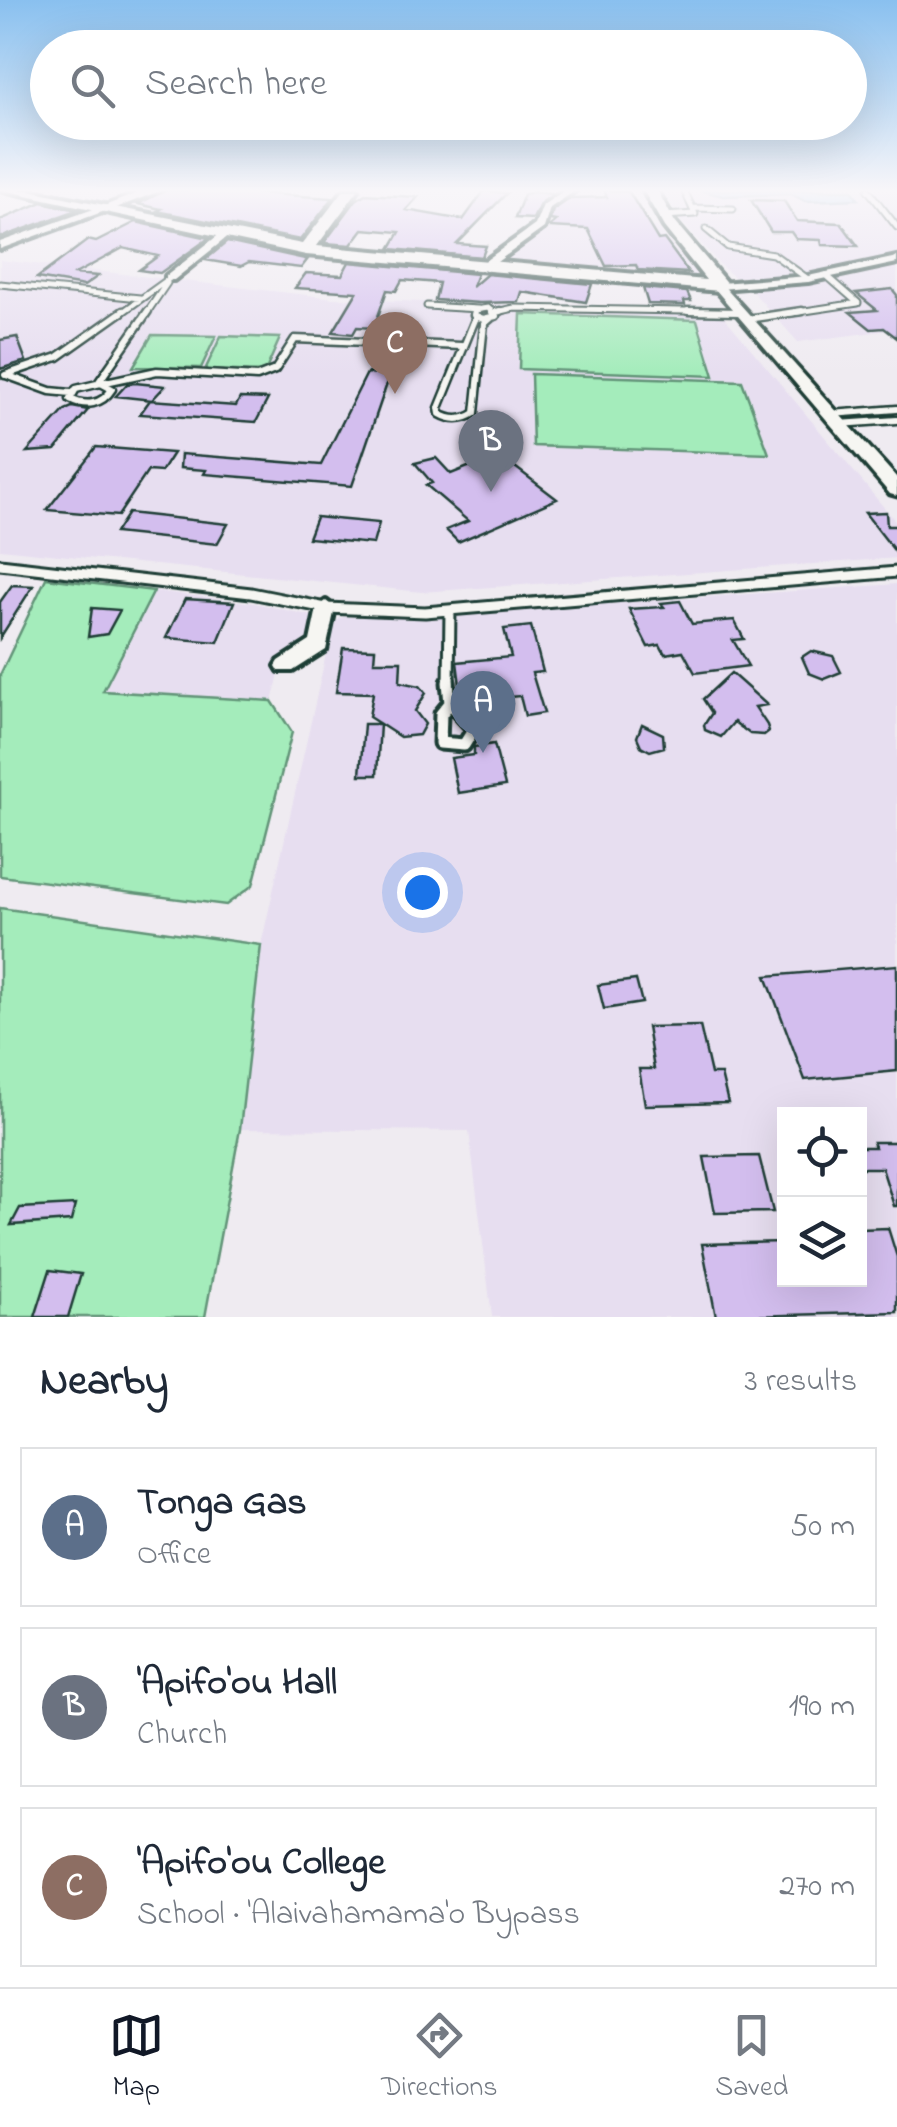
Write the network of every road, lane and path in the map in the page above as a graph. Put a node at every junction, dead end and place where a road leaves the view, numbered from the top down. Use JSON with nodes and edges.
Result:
{"nodes":[{"id":1,"x":204,"y":251,"type":"edge"},
{"id":2,"x":325,"y":251,"type":"edge"},
{"id":3,"x":504,"y":251,"type":"edge"},
{"id":4,"x":692,"y":251,"type":"edge"},
{"id":5,"x":757,"y":251,"type":"edge"},
{"id":6,"x":897,"y":260,"type":"edge"},
{"id":7,"x":486,"y":264,"type":"junction"},
{"id":8,"x":826,"y":275,"type":"junction"},
{"id":9,"x":170,"y":278,"type":"junction"},
{"id":10,"x":808,"y":278,"type":"junction"},
{"id":11,"x":0,"y":284,"type":"edge"},
{"id":12,"x":720,"y":286,"type":"junction"},
{"id":13,"x":140,"y":298,"type":"junction"},
{"id":14,"x":427,"y":306,"type":"dead end"},
{"id":15,"x":477,"y":313,"type":"junction"},
{"id":16,"x":494,"y":315,"type":"junction"},
{"id":17,"x":744,"y":315,"type":"junction"},
{"id":18,"x":461,"y":346,"type":"junction"},
{"id":19,"x":2,"y":374,"type":"edge"},
{"id":20,"x":100,"y":383,"type":"junction"},
{"id":21,"x":71,"y":393,"type":"junction"},
{"id":22,"x":897,"y":409,"type":"edge"},
{"id":23,"x":835,"y":419,"type":"junction"},
{"id":24,"x":897,"y":420,"type":"edge"},
{"id":25,"x":897,"y":490,"type":"edge"},
{"id":26,"x":0,"y":564,"type":"edge"},
{"id":27,"x":897,"y":572,"type":"edge"},
{"id":28,"x":326,"y":608,"type":"junction"},
{"id":29,"x":450,"y":610,"type":"junction"},
{"id":30,"x":286,"y":666,"type":"dead end"},
{"id":31,"x":450,"y":703,"type":"dead end"}],
"edges":[{"from":1,"to":9,"type":"street"},
{"from":2,"to":7,"type":"main road"},
{"from":3,"to":7,"type":"street"},
{"from":4,"to":12,"type":"main road"},
{"from":5,"to":10,"type":"lane"},
{"from":6,"to":8,"type":"street"},
{"from":7,"to":12,"type":"main road"},
{"from":8,"to":10,"type":"street"},
{"from":8,"to":17,"type":"lane"},
{"from":9,"to":13,"type":"lane"},
{"from":9,"to":20,"type":"lane"},
{"from":10,"to":12,"type":"street"},
{"from":11,"to":13,"type":"lane"},
{"from":12,"to":17,"type":"street"},
{"from":13,"to":19,"type":"lane"},
{"from":14,"to":15,"type":"lane"},
{"from":15,"to":16,"type":"lane"},
{"from":15,"to":18,"type":"lane"},
{"from":16,"to":17,"type":"lane"},
{"from":16,"to":18,"type":"lane"},
{"from":17,"to":23,"type":"street"},
{"from":18,"to":20,"type":"lane"},
{"from":19,"to":21,"type":"lane"},
{"from":20,"to":21,"type":"lane"},
{"from":20,"to":21,"type":"lane"},
{"from":22,"to":23,"type":"lane"},
{"from":23,"to":24,"type":"lane"},
{"from":23,"to":25,"type":"street"},
{"from":26,"to":28,"type":"lane"},
{"from":27,"to":29,"type":"lane"},
{"from":28,"to":29,"type":"lane"},
{"from":28,"to":30,"type":"street"},
{"from":29,"to":31,"type":"lane"}]}
